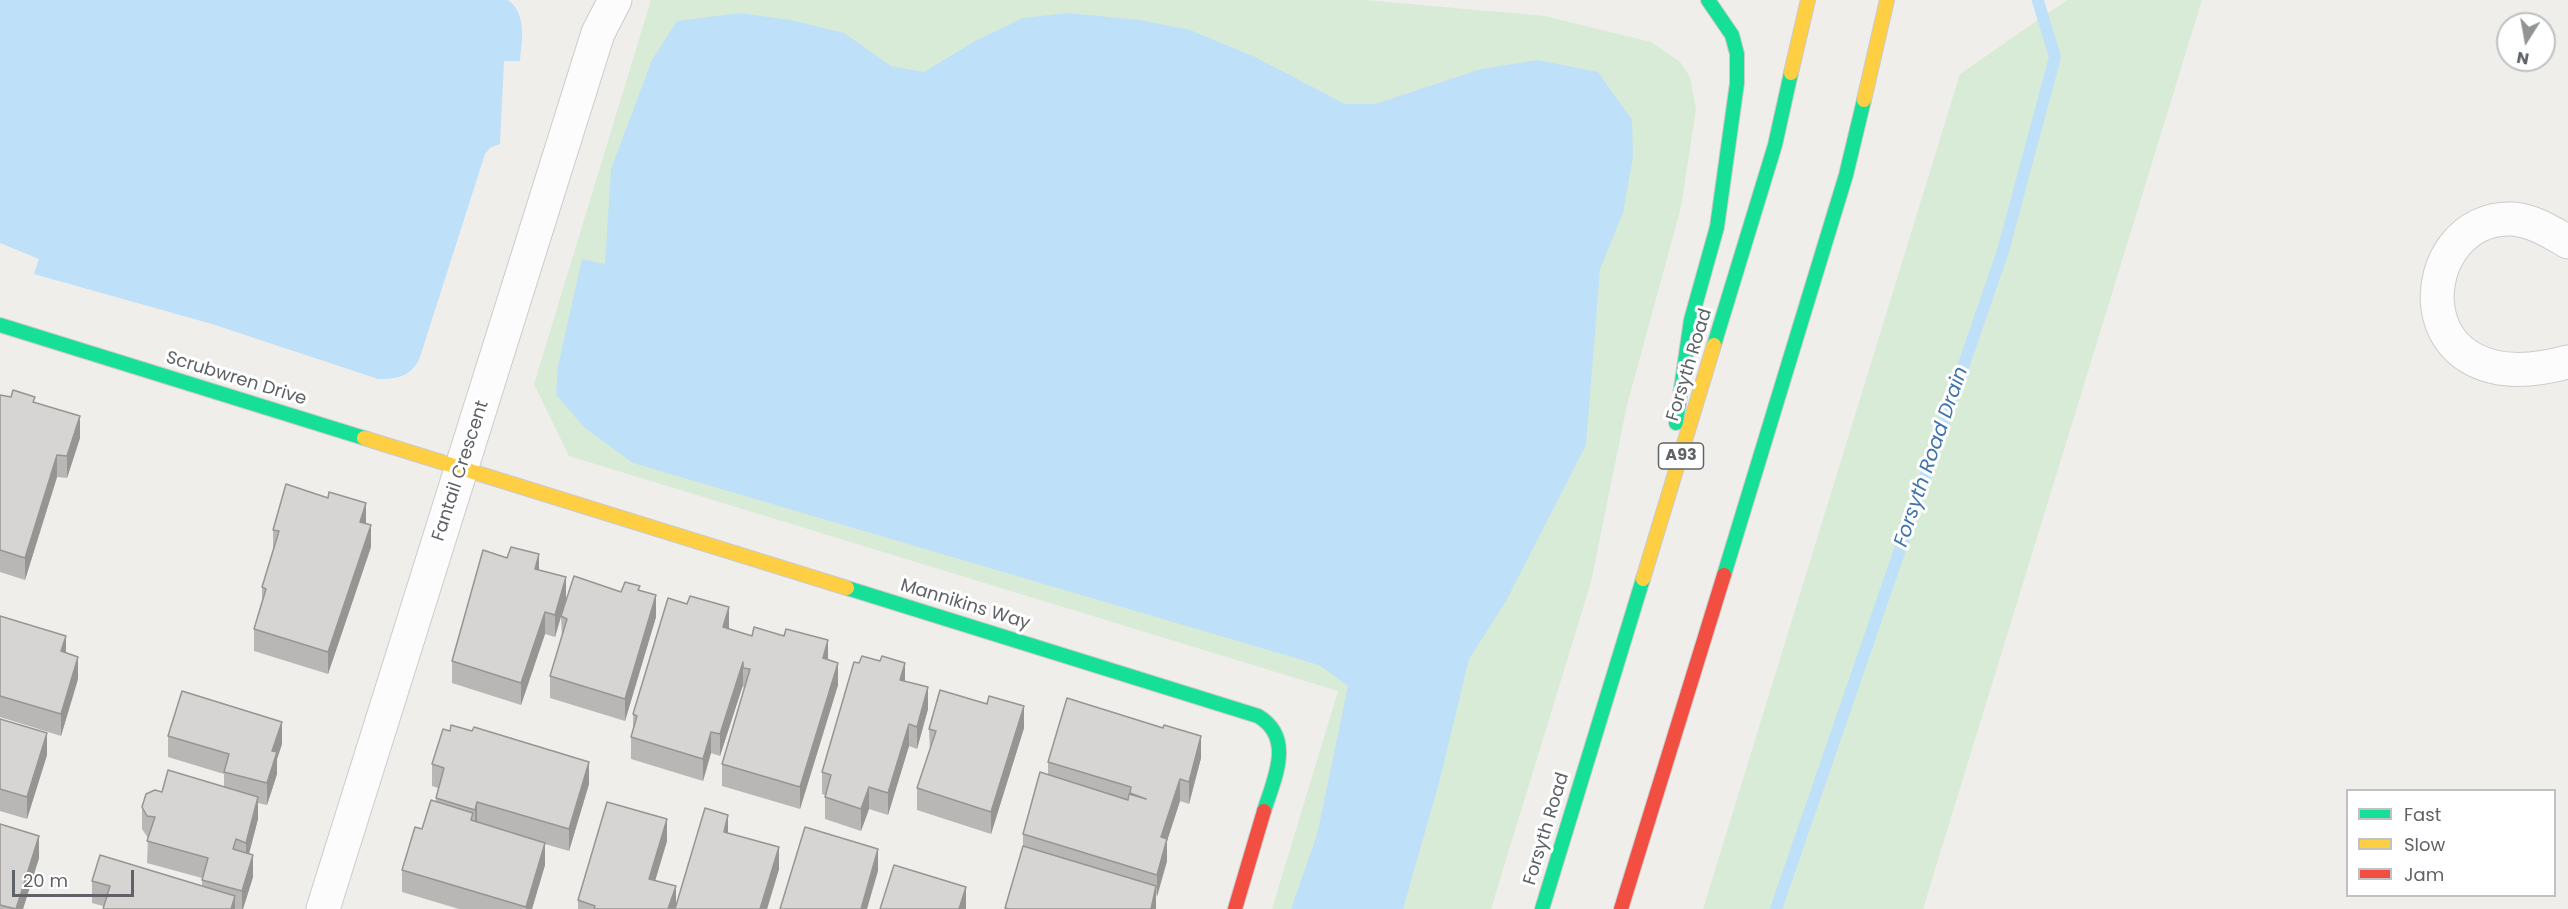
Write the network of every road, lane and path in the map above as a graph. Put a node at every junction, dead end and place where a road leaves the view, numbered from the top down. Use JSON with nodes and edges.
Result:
{"nodes":[{"id":1,"x":599,"y":0,"type":"edge"},
{"id":2,"x":615,"y":0,"type":"edge"},
{"id":3,"x":1708,"y":0,"type":"edge"},
{"id":4,"x":1808,"y":0,"type":"edge"},
{"id":5,"x":1887,"y":0,"type":"edge"},
{"id":6,"x":598,"y":33,"type":"junction"},
{"id":7,"x":2568,"y":242,"type":"edge"},
{"id":8,"x":0,"y":325,"type":"edge"},
{"id":9,"x":2568,"y":362,"type":"edge"},
{"id":10,"x":462,"y":467,"type":"junction"},
{"id":11,"x":1671,"y":488,"type":"junction"},
{"id":12,"x":323,"y":909,"type":"edge"},
{"id":13,"x":1235,"y":909,"type":"edge"},
{"id":14,"x":1542,"y":909,"type":"edge"},
{"id":15,"x":1621,"y":909,"type":"edge"}],
"edges":[{"from":1,"to":6,"type":"street","name":"Fantail Crescent"},
{"from":2,"to":6,"type":"street","name":"Fantail Crescent"},
{"from":3,"to":11,"type":"main road"},
{"from":4,"to":11,"type":"main road","name":"Forsyth Road","number":"A93"},
{"from":5,"to":15,"type":"main road"},
{"from":6,"to":10,"type":"street","name":"Fantail Crescent"},
{"from":7,"to":9,"type":"street"},
{"from":8,"to":10,"type":"main road","name":"Scrubwren Drive"},
{"from":10,"to":12,"type":"street","name":"Fantail Crescent"},
{"from":10,"to":13,"type":"main road","name":"Mannikins Way"},
{"from":11,"to":14,"type":"main road","name":"Forsyth Road","number":"A93"}]}
